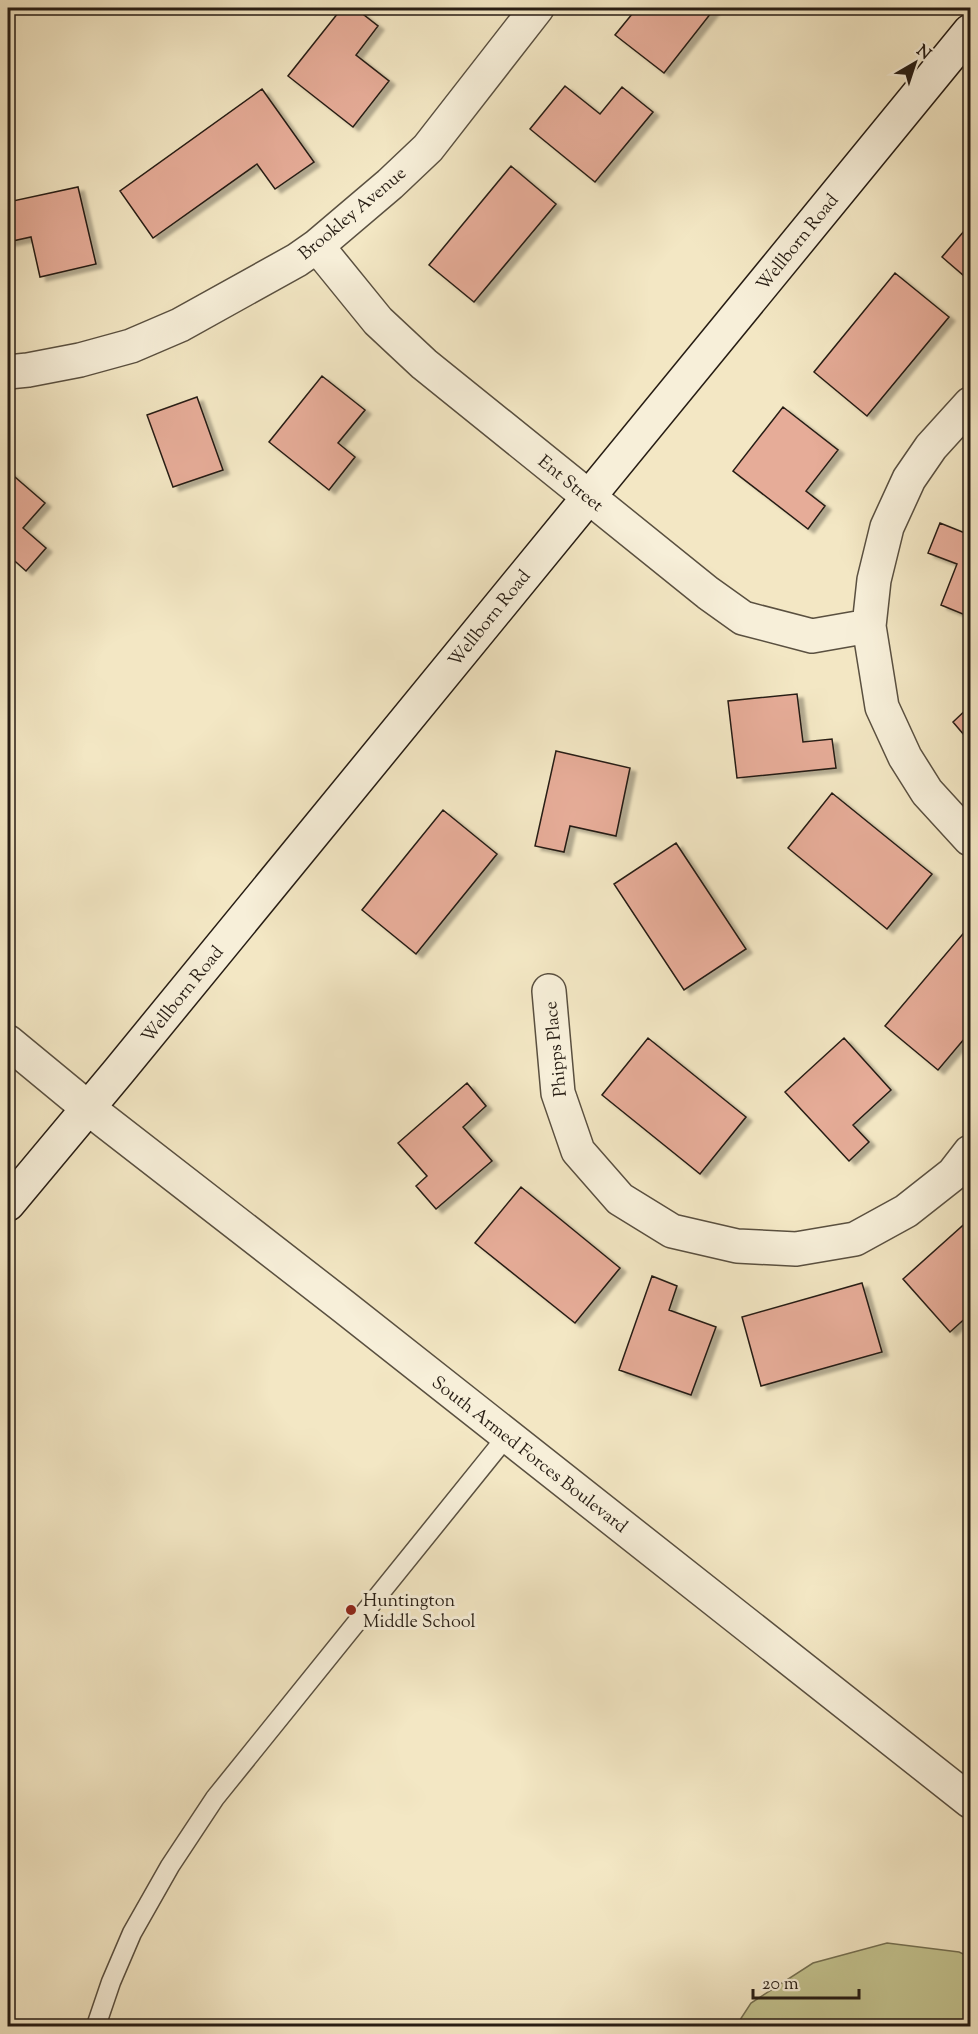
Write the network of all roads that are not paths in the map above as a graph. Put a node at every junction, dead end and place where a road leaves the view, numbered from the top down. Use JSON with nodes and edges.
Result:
{"nodes":[{"id":1,"x":533,"y":9,"type":"edge"},
{"id":2,"x":970,"y":31,"type":"edge"},
{"id":3,"x":317,"y":246,"type":"junction"},
{"id":4,"x":8,"y":372,"type":"edge"},
{"id":5,"x":970,"y":404,"type":"edge"},
{"id":6,"x":587,"y":496,"type":"junction"},
{"id":7,"x":869,"y":626,"type":"junction"},
{"id":8,"x":970,"y":839,"type":"edge"},
{"id":9,"x":549,"y":991,"type":"dead end"},
{"id":10,"x":8,"y":1042,"type":"edge"},
{"id":11,"x":88,"y":1108,"type":"junction"},
{"id":12,"x":970,"y":1152,"type":"edge"},
{"id":13,"x":8,"y":1204,"type":"edge"},
{"id":14,"x":507,"y":1436,"type":"junction"},
{"id":15,"x":970,"y":1801,"type":"edge"},
{"id":16,"x":96,"y":2026,"type":"edge"}],
"edges":[{"from":1,"to":3,"type":"street","name":"Brookley Avenue"},
{"from":2,"to":6,"type":"street","name":"Wellborn Road"},
{"from":3,"to":4,"type":"street","name":"Brookley Avenue"},
{"from":3,"to":6,"type":"street","name":"Ent Street"},
{"from":5,"to":7,"type":"street"},
{"from":6,"to":7,"type":"street","name":"Ent Street"},
{"from":6,"to":11,"type":"street","name":"Wellborn Road"},
{"from":7,"to":8,"type":"street"},
{"from":9,"to":12,"type":"street","name":"Phipps Place"},
{"from":10,"to":11,"type":"street","name":"South Armed Forces Boulevard"},
{"from":11,"to":13,"type":"street","name":"Wellborn Road"},
{"from":11,"to":14,"type":"street","name":"South Armed Forces Boulevard"},
{"from":14,"to":15,"type":"street","name":"South Armed Forces Boulevard"},
{"from":14,"to":16,"type":"lane"}]}
